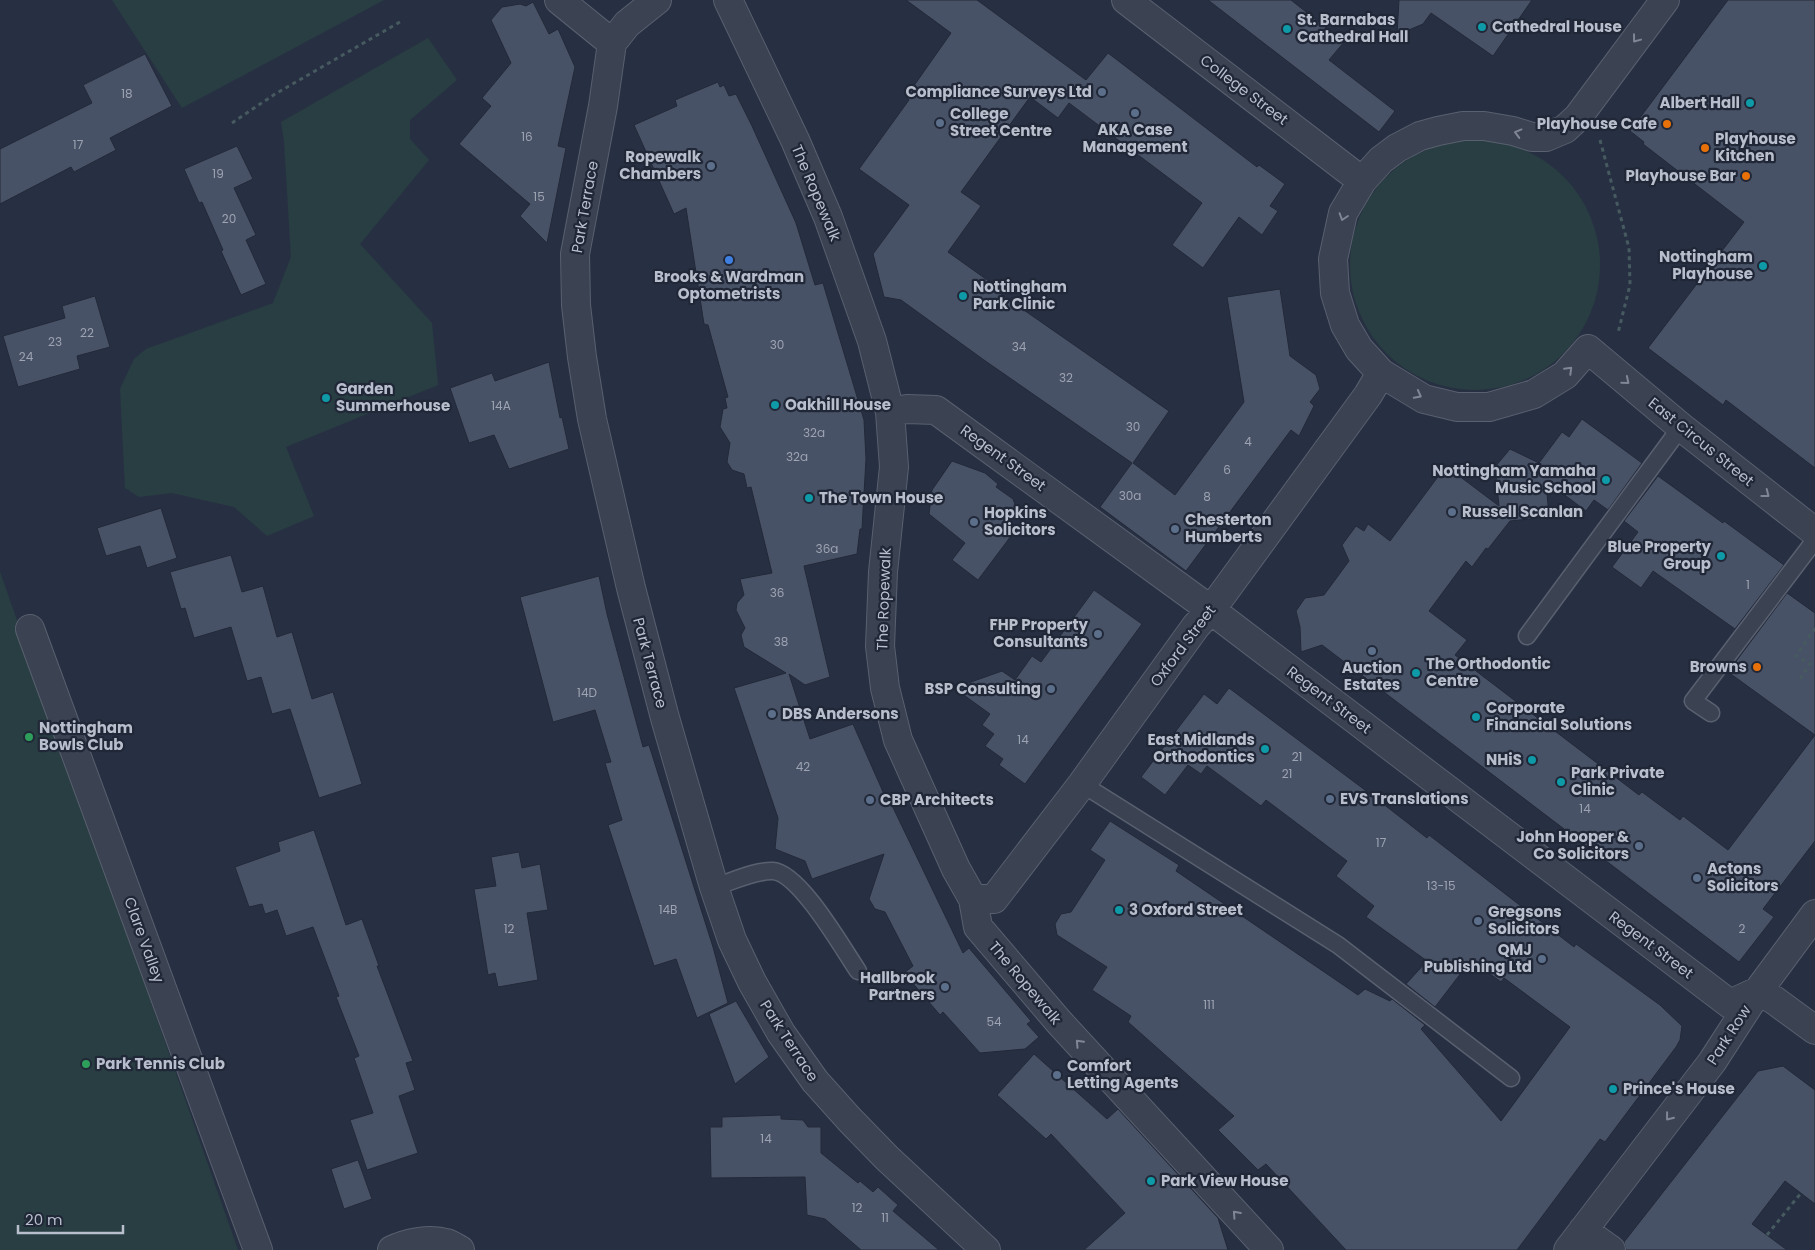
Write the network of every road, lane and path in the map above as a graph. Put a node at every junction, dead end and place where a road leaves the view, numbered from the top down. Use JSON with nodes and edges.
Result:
{"nodes":[{"id":1,"x":559,"y":0,"type":"edge"},
{"id":2,"x":657,"y":0,"type":"edge"},
{"id":3,"x":728,"y":0,"type":"edge"},
{"id":4,"x":1126,"y":0,"type":"edge"},
{"id":5,"x":1665,"y":0,"type":"edge"},
{"id":6,"x":400,"y":22,"type":"dead end"},
{"id":7,"x":612,"y":43,"type":"junction"},
{"id":8,"x":1578,"y":117,"type":"junction"},
{"id":9,"x":232,"y":123,"type":"dead end"},
{"id":10,"x":1362,"y":180,"type":"junction"},
{"id":11,"x":1588,"y":350,"type":"junction"},
{"id":12,"x":1381,"y":373,"type":"junction"},
{"id":13,"x":890,"y":412,"type":"junction"},
{"id":14,"x":1681,"y":427,"type":"junction"},
{"id":15,"x":1815,"y":532,"type":"edge"},
{"id":16,"x":1815,"y":540,"type":"edge"},
{"id":17,"x":1210,"y":610,"type":"junction"},
{"id":18,"x":1815,"y":628,"type":"edge"},
{"id":19,"x":30,"y":629,"type":"dead end"},
{"id":20,"x":1527,"y":636,"type":"dead end"},
{"id":21,"x":1800,"y":679,"type":"dead end"},
{"id":22,"x":1710,"y":713,"type":"dead end"},
{"id":23,"x":1082,"y":784,"type":"junction"},
{"id":24,"x":714,"y":887,"type":"junction"},
{"id":25,"x":973,"y":899,"type":"junction"},
{"id":26,"x":1815,"y":914,"type":"edge"},
{"id":27,"x":858,"y":971,"type":"dead end"},
{"id":28,"x":1758,"y":992,"type":"junction"},
{"id":29,"x":1815,"y":1030,"type":"edge"},
{"id":30,"x":1511,"y":1078,"type":"dead end"},
{"id":31,"x":1801,"y":1193,"type":"dead end"},
{"id":32,"x":1767,"y":1235,"type":"dead end"},
{"id":33,"x":1576,"y":1240,"type":"edge"},
{"id":34,"x":258,"y":1250,"type":"edge"},
{"id":35,"x":392,"y":1250,"type":"edge"},
{"id":36,"x":460,"y":1250,"type":"edge"},
{"id":37,"x":986,"y":1250,"type":"edge"},
{"id":38,"x":1269,"y":1250,"type":"edge"},
{"id":39,"x":1611,"y":1250,"type":"edge"}],
"edges":[{"from":1,"to":7,"type":"street"},
{"from":2,"to":7,"type":"street"},
{"from":3,"to":13,"type":"street","name":"The Ropewalk"},
{"from":4,"to":10,"type":"street","name":"College Street"},
{"from":5,"to":8,"type":"street","one_way":true},
{"from":6,"to":9,"type":"path"},
{"from":7,"to":24,"type":"street","name":"Park Terrace"},
{"from":8,"to":10,"type":"street","one_way":true},
{"from":8,"to":11,"type":"path"},
{"from":10,"to":12,"type":"street","one_way":true},
{"from":12,"to":11,"type":"street","one_way":true},
{"from":11,"to":14,"type":"street","name":"East Circus Street","one_way":true},
{"from":12,"to":17,"type":"street","name":"Oxford Street"},
{"from":13,"to":17,"type":"street","name":"Regent Street"},
{"from":13,"to":25,"type":"street","name":"The Ropewalk"},
{"from":14,"to":15,"type":"street","name":"East Circus Street","one_way":true},
{"from":14,"to":20,"type":"lane"},
{"from":16,"to":22,"type":"lane"},
{"from":17,"to":23,"type":"street","name":"Oxford Street"},
{"from":17,"to":28,"type":"street","name":"Regent Street"},
{"from":18,"to":21,"type":"path"},
{"from":19,"to":34,"type":"street","name":"Clare Valley"},
{"from":23,"to":25,"type":"street","name":"Oxford Street"},
{"from":23,"to":30,"type":"lane"},
{"from":24,"to":27,"type":"lane"},
{"from":24,"to":37,"type":"street","name":"Park Terrace"},
{"from":38,"to":25,"type":"street","name":"The Ropewalk","one_way":true},
{"from":26,"to":28,"type":"street","name":"Park Row"},
{"from":28,"to":29,"type":"street"},
{"from":28,"to":33,"type":"street","name":"Park Row","one_way":true},
{"from":31,"to":32,"type":"path"},
{"from":33,"to":39,"type":"street"},
{"from":35,"to":36,"type":"street"}]}
